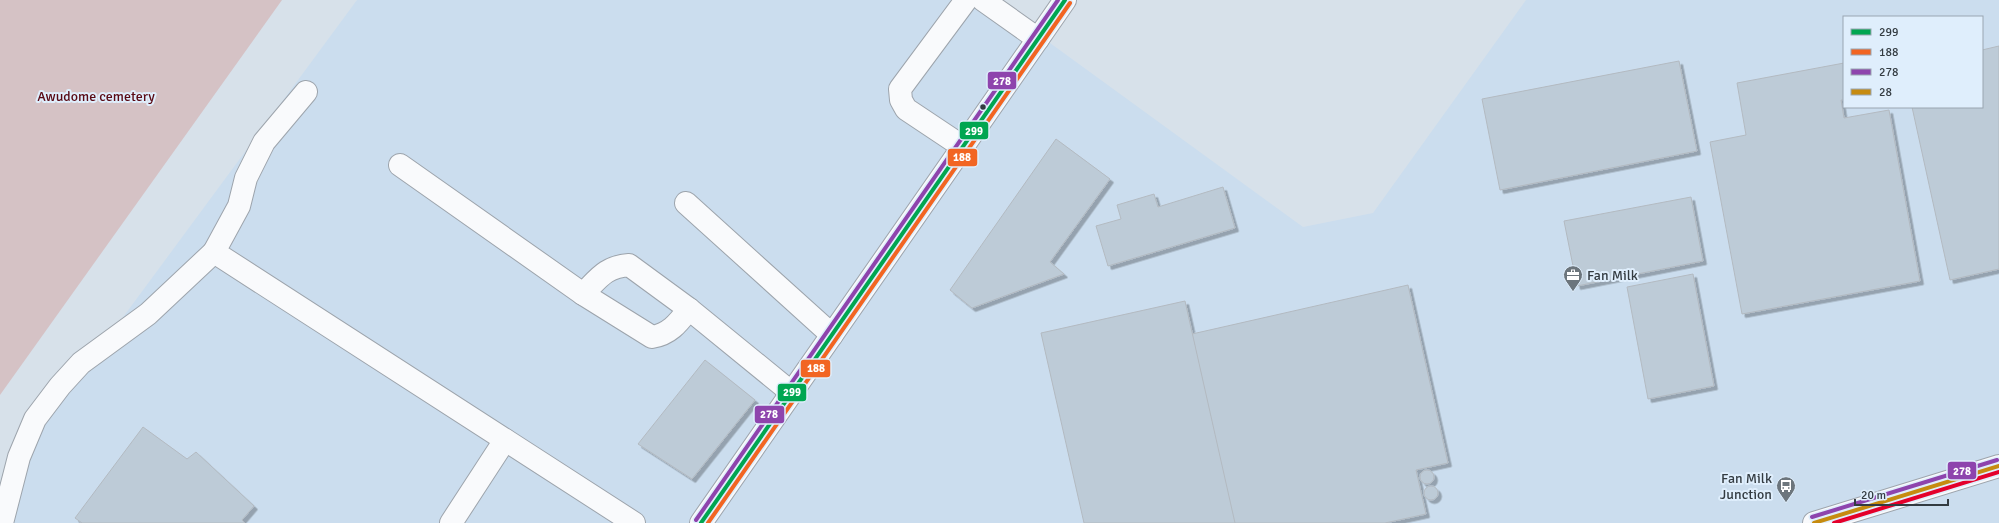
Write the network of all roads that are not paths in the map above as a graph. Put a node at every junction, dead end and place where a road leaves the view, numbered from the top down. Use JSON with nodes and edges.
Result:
{"nodes":[{"id":1,"x":966,"y":0,"type":"edge"},
{"id":2,"x":983,"y":0,"type":"edge"},
{"id":3,"x":1065,"y":0,"type":"edge"},
{"id":4,"x":1038,"y":39,"type":"junction"},
{"id":5,"x":306,"y":92,"type":"dead end"},
{"id":6,"x":963,"y":147,"type":"junction"},
{"id":7,"x":400,"y":165,"type":"dead end"},
{"id":8,"x":686,"y":203,"type":"dead end"},
{"id":9,"x":214,"y":252,"type":"junction"},
{"id":10,"x":583,"y":294,"type":"junction"},
{"id":11,"x":690,"y":309,"type":"junction"},
{"id":12,"x":832,"y":335,"type":"junction"},
{"id":13,"x":792,"y":392,"type":"junction"},
{"id":14,"x":505,"y":440,"type":"junction"},
{"id":15,"x":1999,"y":466,"type":"edge"},
{"id":16,"x":2,"y":523,"type":"edge"},
{"id":17,"x":451,"y":523,"type":"edge"},
{"id":18,"x":634,"y":523,"type":"edge"},
{"id":19,"x":701,"y":523,"type":"edge"},
{"id":20,"x":1814,"y":523,"type":"edge"}],
"edges":[{"from":1,"to":6,"type":"street"},
{"from":2,"to":4,"type":"street"},
{"from":3,"to":4,"type":"street"},
{"from":4,"to":6,"type":"street"},
{"from":5,"to":9,"type":"street"},
{"from":6,"to":12,"type":"street"},
{"from":7,"to":10,"type":"street"},
{"from":8,"to":12,"type":"street"},
{"from":9,"to":14,"type":"street"},
{"from":9,"to":16,"type":"street"},
{"from":10,"to":11,"type":"street"},
{"from":10,"to":11,"type":"street"},
{"from":11,"to":13,"type":"street"},
{"from":12,"to":13,"type":"street"},
{"from":13,"to":19,"type":"street"},
{"from":14,"to":17,"type":"street"},
{"from":14,"to":18,"type":"street"},
{"from":15,"to":20,"type":"street"}]}
